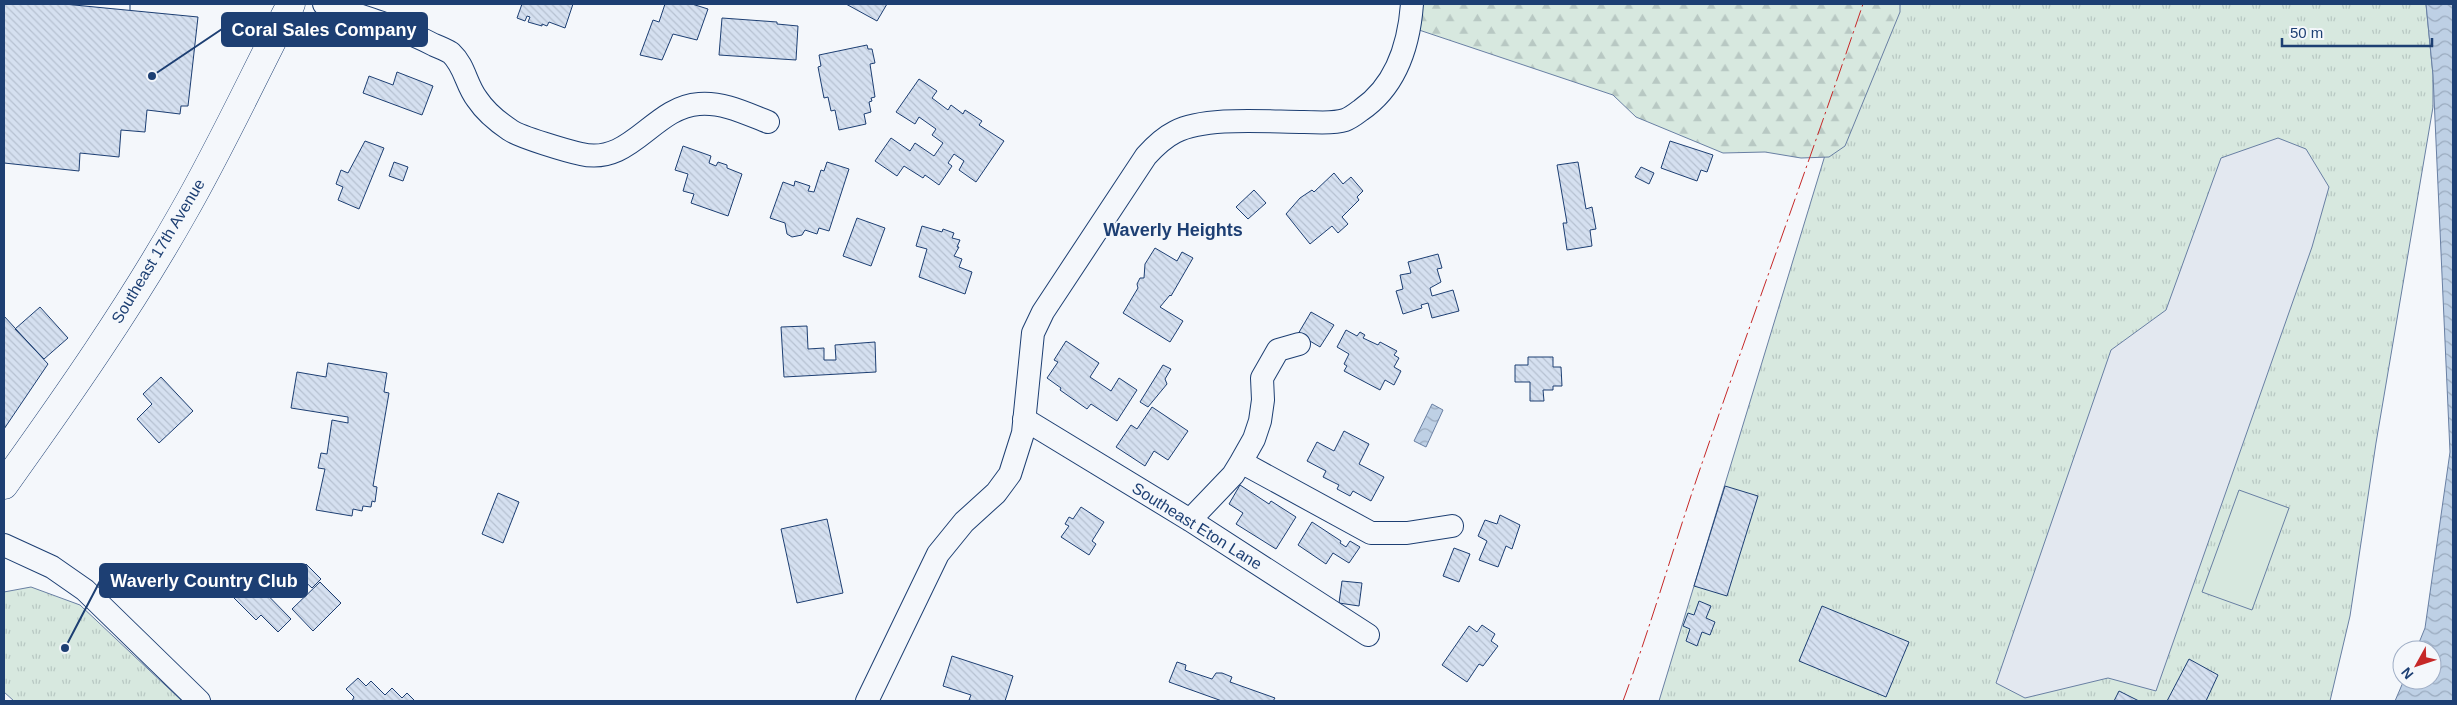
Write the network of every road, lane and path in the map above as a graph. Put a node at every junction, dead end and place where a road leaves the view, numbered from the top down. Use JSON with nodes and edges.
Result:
{"nodes":[{"id":1,"x":291,"y":4,"type":"edge"},
{"id":2,"x":324,"y":4,"type":"edge"},
{"id":3,"x":1412,"y":4,"type":"edge"},
{"id":4,"x":768,"y":122,"type":"dead end"},
{"id":5,"x":1299,"y":344,"type":"dead end"},
{"id":6,"x":1024,"y":419,"type":"junction"},
{"id":7,"x":1241,"y":462,"type":"junction"},
{"id":8,"x":4,"y":485,"type":"edge"},
{"id":9,"x":1190,"y":520,"type":"junction"},
{"id":10,"x":1452,"y":526,"type":"dead end"},
{"id":11,"x":4,"y":545,"type":"edge"},
{"id":12,"x":1368,"y":635,"type":"dead end"},
{"id":13,"x":199,"y":701,"type":"edge"},
{"id":14,"x":868,"y":701,"type":"edge"}],
"edges":[{"from":1,"to":8,"type":"main road","name":"Southeast 17th Avenue"},
{"from":2,"to":4,"type":"street"},
{"from":3,"to":6,"type":"street"},
{"from":5,"to":7,"type":"street"},
{"from":6,"to":9,"type":"street","name":"Southeast Eton Lane"},
{"from":6,"to":14,"type":"street"},
{"from":7,"to":9,"type":"street"},
{"from":7,"to":10,"type":"street"},
{"from":9,"to":12,"type":"street","name":"Southeast Eton Lane"},
{"from":11,"to":13,"type":"street"}]}
